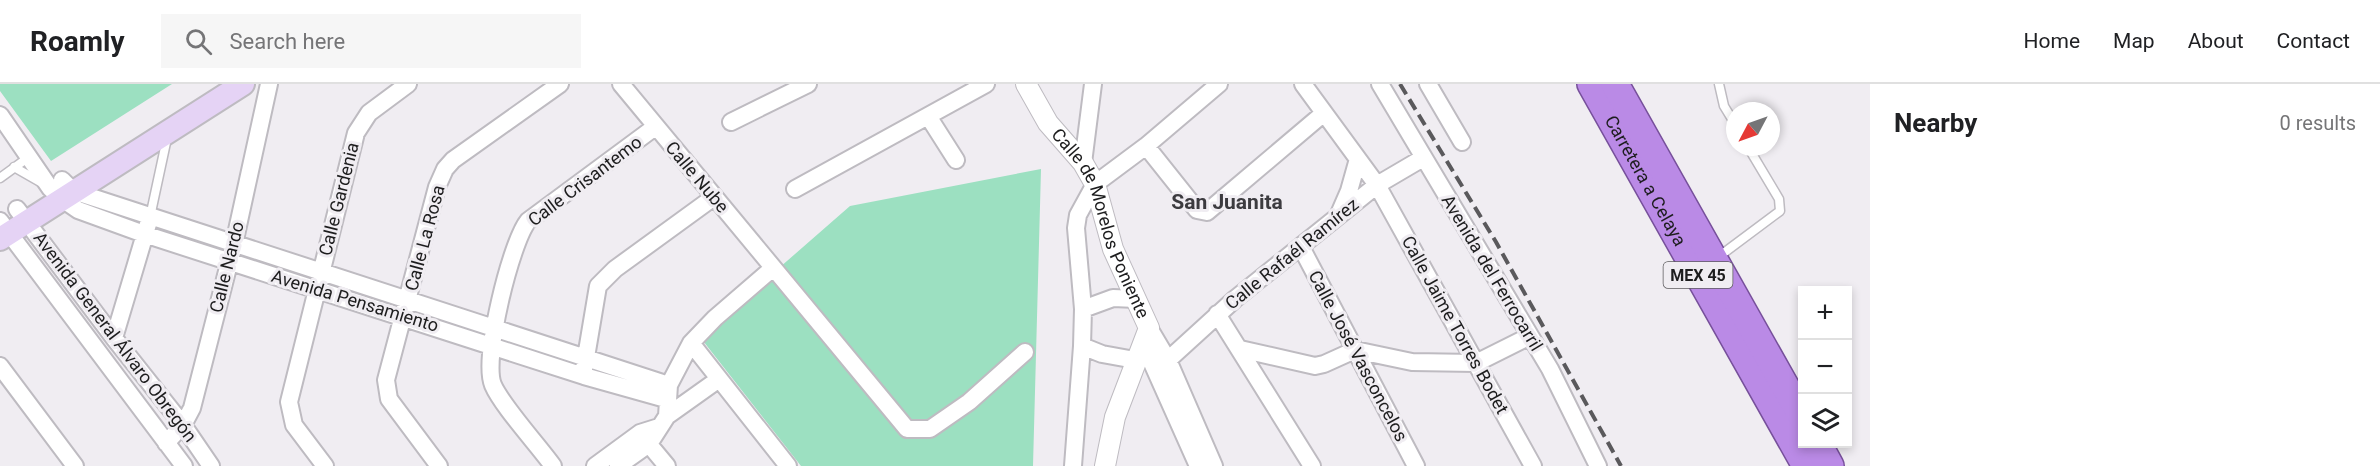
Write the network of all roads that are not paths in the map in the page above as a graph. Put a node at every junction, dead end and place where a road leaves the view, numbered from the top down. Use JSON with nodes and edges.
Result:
{"nodes":[{"id":1,"x":269,"y":84,"type":"edge"},
{"id":2,"x":408,"y":84,"type":"edge"},
{"id":3,"x":560,"y":84,"type":"edge"},
{"id":4,"x":621,"y":84,"type":"edge"},
{"id":5,"x":808,"y":84,"type":"edge"},
{"id":6,"x":986,"y":84,"type":"edge"},
{"id":7,"x":1026,"y":84,"type":"edge"},
{"id":8,"x":1093,"y":84,"type":"edge"},
{"id":9,"x":1219,"y":84,"type":"edge"},
{"id":10,"x":1303,"y":84,"type":"edge"},
{"id":11,"x":1380,"y":84,"type":"edge"},
{"id":12,"x":1428,"y":84,"type":"edge"},
{"id":13,"x":1591,"y":84,"type":"edge"},
{"id":14,"x":1615,"y":84,"type":"edge"},
{"id":15,"x":1719,"y":84,"type":"edge"},
{"id":16,"x":225,"y":87,"type":"edge"},
{"id":17,"x":1726,"y":109,"type":"edge"},
{"id":18,"x":1324,"y":113,"type":"junction"},
{"id":19,"x":0,"y":114,"type":"edge"},
{"id":20,"x":928,"y":116,"type":"junction"},
{"id":21,"x":731,"y":122,"type":"dead end"},
{"id":22,"x":655,"y":127,"type":"junction"},
{"id":23,"x":169,"y":131,"type":"junction"},
{"id":24,"x":1461,"y":142,"type":"dead end"},
{"id":25,"x":1146,"y":146,"type":"junction"},
{"id":26,"x":1753,"y":156,"type":"edge"},
{"id":27,"x":29,"y":157,"type":"junction"},
{"id":28,"x":1424,"y":158,"type":"junction"},
{"id":29,"x":1358,"y":159,"type":"junction"},
{"id":30,"x":956,"y":160,"type":"dead end"},
{"id":31,"x":1083,"y":163,"type":"junction"},
{"id":32,"x":14,"y":167,"type":"junction"},
{"id":33,"x":0,"y":178,"type":"edge"},
{"id":34,"x":1095,"y":184,"type":"junction"},
{"id":35,"x":1377,"y":185,"type":"junction"},
{"id":36,"x":62,"y":189,"type":"junction"},
{"id":37,"x":795,"y":189,"type":"dead end"},
{"id":38,"x":714,"y":197,"type":"junction"},
{"id":39,"x":150,"y":217,"type":"junction"},
{"id":40,"x":1337,"y":217,"type":"junction"},
{"id":41,"x":8,"y":224,"type":"edge"},
{"id":42,"x":144,"y":234,"type":"junction"},
{"id":43,"x":234,"y":244,"type":"junction"},
{"id":44,"x":1301,"y":247,"type":"junction"},
{"id":45,"x":1714,"y":260,"type":"junction"},
{"id":46,"x":229,"y":261,"type":"junction"},
{"id":47,"x":773,"y":268,"type":"junction"},
{"id":48,"x":321,"y":271,"type":"junction"},
{"id":49,"x":316,"y":288,"type":"junction"},
{"id":50,"x":1136,"y":299,"type":"junction"},
{"id":51,"x":406,"y":308,"type":"junction"},
{"id":52,"x":1083,"y":309,"type":"junction"},
{"id":53,"x":1218,"y":314,"type":"junction"},
{"id":54,"x":1530,"y":336,"type":"junction"},
{"id":55,"x":493,"y":337,"type":"junction"},
{"id":56,"x":114,"y":339,"type":"junction"},
{"id":57,"x":691,"y":343,"type":"junction"},
{"id":58,"x":1143,"y":344,"type":"junction"},
{"id":59,"x":1082,"y":346,"type":"junction"},
{"id":60,"x":1240,"y":349,"type":"junction"},
{"id":61,"x":1355,"y":350,"type":"junction"},
{"id":62,"x":1025,"y":352,"type":"dead end"},
{"id":63,"x":585,"y":359,"type":"junction"},
{"id":64,"x":1168,"y":360,"type":"junction"},
{"id":65,"x":1476,"y":363,"type":"junction"},
{"id":66,"x":0,"y":366,"type":"edge"},
{"id":67,"x":584,"y":376,"type":"junction"},
{"id":68,"x":719,"y":379,"type":"junction"},
{"id":69,"x":665,"y":407,"type":"junction"},
{"id":70,"x":1798,"y":407,"type":"edge"},
{"id":71,"x":183,"y":425,"type":"junction"},
{"id":72,"x":644,"y":438,"type":"junction"},
{"id":73,"x":166,"y":443,"type":"junction"},
{"id":74,"x":1820,"y":448,"type":"edge"},
{"id":75,"x":1594,"y":465,"type":"edge"},
{"id":76,"x":75,"y":466,"type":"edge"},
{"id":77,"x":183,"y":466,"type":"edge"},
{"id":78,"x":211,"y":466,"type":"edge"},
{"id":79,"x":325,"y":466,"type":"edge"},
{"id":80,"x":439,"y":466,"type":"edge"},
{"id":81,"x":553,"y":466,"type":"edge"},
{"id":82,"x":595,"y":466,"type":"edge"},
{"id":83,"x":618,"y":466,"type":"edge"},
{"id":84,"x":667,"y":466,"type":"edge"},
{"id":85,"x":788,"y":466,"type":"edge"},
{"id":86,"x":1073,"y":466,"type":"edge"},
{"id":87,"x":1104,"y":466,"type":"edge"},
{"id":88,"x":1198,"y":466,"type":"edge"},
{"id":89,"x":1214,"y":466,"type":"edge"},
{"id":90,"x":1312,"y":466,"type":"edge"},
{"id":91,"x":1416,"y":466,"type":"edge"},
{"id":92,"x":1533,"y":466,"type":"edge"},
{"id":93,"x":1806,"y":466,"type":"edge"},
{"id":94,"x":1830,"y":466,"type":"edge"}],
"edges":[{"from":1,"to":43,"type":"street","name":"Calle Nardo"},
{"from":2,"to":48,"type":"street","name":"Calle Gardenia"},
{"from":3,"to":51,"type":"street","name":"Calle La Rosa"},
{"from":4,"to":22,"type":"street","name":"Calle Nube"},
{"from":5,"to":21,"type":"street"},
{"from":6,"to":20,"type":"street"},
{"from":7,"to":31,"type":"street","name":"Calle de Morelos Poniente"},
{"from":8,"to":31,"type":"street"},
{"from":9,"to":25,"type":"street"},
{"from":10,"to":18,"type":"street","name":"Calle Jaime Torres Bodet"},
{"from":11,"to":28,"type":"street","name":"Avenida del Ferrocarril"},
{"from":12,"to":24,"type":"street"},
{"from":13,"to":93,"type":"highway","name":"Carretera a Celaya","number":"MEX 45"},
{"from":14,"to":45,"type":"highway","name":"Carretera a Celaya","number":"MEX 45"},
{"from":15,"to":17,"type":"lane"},
{"from":16,"to":23,"type":"main road"},
{"from":16,"to":36,"type":"main road"},
{"from":18,"to":25,"type":"street"},
{"from":18,"to":29,"type":"street","name":"Calle Jaime Torres Bodet"},
{"from":19,"to":27,"type":"street"},
{"from":20,"to":30,"type":"street"},
{"from":20,"to":37,"type":"street"},
{"from":22,"to":38,"type":"street","name":"Calle Nube"},
{"from":22,"to":55,"type":"street","name":"Calle Crisantemo"},
{"from":23,"to":36,"type":"main road"},
{"from":23,"to":39,"type":"lane"},
{"from":25,"to":34,"type":"street"},
{"from":26,"to":45,"type":"lane"},
{"from":27,"to":32,"type":"lane"},
{"from":27,"to":36,"type":"street"},
{"from":28,"to":35,"type":"street","name":"Calle Rafaél Ramírez"},
{"from":28,"to":54,"type":"street","name":"Avenida del Ferrocarril"},
{"from":29,"to":35,"type":"street","name":"Calle Jaime Torres Bodet"},
{"from":29,"to":40,"type":"street"},
{"from":31,"to":34,"type":"street","name":"Calle de Morelos Poniente"},
{"from":32,"to":33,"type":"lane"},
{"from":32,"to":36,"type":"lane"},
{"from":34,"to":50,"type":"street","name":"Calle de Morelos Poniente"},
{"from":34,"to":52,"type":"street"},
{"from":35,"to":40,"type":"street","name":"Calle Rafaél Ramírez"},
{"from":35,"to":65,"type":"street","name":"Calle Jaime Torres Bodet"},
{"from":36,"to":39,"type":"street","name":"Avenida Pensamiento"},
{"from":36,"to":41,"type":"main road"},
{"from":36,"to":42,"type":"street","name":"Avenida Pensamiento"},
{"from":38,"to":47,"type":"street","name":"Calle Nube"},
{"from":38,"to":63,"type":"street"},
{"from":39,"to":42,"type":"street"},
{"from":39,"to":43,"type":"street","name":"Avenida Pensamiento"},
{"from":40,"to":44,"type":"street","name":"Calle Rafaél Ramírez"},
{"from":41,"to":56,"type":"street","name":"Avenida General Álvaro Obregón"},
{"from":41,"to":73,"type":"street","name":"Avenida General Álvaro Obregón"},
{"from":42,"to":46,"type":"street","name":"Avenida Pensamiento"},
{"from":42,"to":56,"type":"street"},
{"from":43,"to":46,"type":"street","name":"Calle Nardo"},
{"from":43,"to":48,"type":"street","name":"Avenida Pensamiento"},
{"from":44,"to":53,"type":"street","name":"Calle Rafaél Ramírez"},
{"from":44,"to":61,"type":"street","name":"Calle José Vasconcelos"},
{"from":45,"to":70,"type":"highway","name":"Carretera a Celaya","number":"MEX 45"},
{"from":46,"to":49,"type":"street","name":"Avenida Pensamiento"},
{"from":46,"to":71,"type":"street","name":"Calle Nardo"},
{"from":47,"to":57,"type":"street"},
{"from":47,"to":62,"type":"street","name":"Calle Nube"},
{"from":48,"to":49,"type":"street","name":"Calle Gardenia"},
{"from":48,"to":51,"type":"street","name":"Avenida Pensamiento"},
{"from":49,"to":51,"type":"street","name":"Avenida Pensamiento"},
{"from":49,"to":79,"type":"street","name":"Calle Gardenia"},
{"from":50,"to":52,"type":"street"},
{"from":50,"to":58,"type":"street","name":"Calle de Morelos Poniente"},
{"from":51,"to":55,"type":"street","name":"Avenida Pensamiento"},
{"from":51,"to":80,"type":"street","name":"Calle La Rosa"},
{"from":52,"to":59,"type":"street"},
{"from":53,"to":60,"type":"street"},
{"from":53,"to":64,"type":"street","name":"Calle Rafaél Ramírez"},
{"from":54,"to":65,"type":"street"},
{"from":54,"to":75,"type":"street","name":"Avenida del Ferrocarril"},
{"from":55,"to":63,"type":"street","name":"Avenida Pensamiento"},
{"from":55,"to":67,"type":"street","name":"Avenida Pensamiento"},
{"from":55,"to":81,"type":"street","name":"Calle Crisantemo"},
{"from":56,"to":71,"type":"street","name":"Avenida General Álvaro Obregón"},
{"from":57,"to":68,"type":"street"},
{"from":57,"to":69,"type":"street"},
{"from":58,"to":59,"type":"street"},
{"from":58,"to":64,"type":"street","name":"Calle de Morelos Poniente"},
{"from":58,"to":87,"type":"street"},
{"from":58,"to":88,"type":"street","name":"Calle de Morelos Poniente"},
{"from":59,"to":86,"type":"street"},
{"from":60,"to":61,"type":"street"},
{"from":60,"to":90,"type":"street"},
{"from":61,"to":65,"type":"street"},
{"from":61,"to":91,"type":"street","name":"Calle José Vasconcelos"},
{"from":63,"to":67,"type":"street"},
{"from":63,"to":69,"type":"street","name":"Avenida Pensamiento"},
{"from":64,"to":89,"type":"street","name":"Calle de Morelos Poniente"},
{"from":65,"to":92,"type":"street","name":"Calle Jaime Torres Bodet"},
{"from":66,"to":76,"type":"street"},
{"from":67,"to":69,"type":"street","name":"Avenida Pensamiento"},
{"from":68,"to":69,"type":"street"},
{"from":68,"to":85,"type":"street"},
{"from":69,"to":72,"type":"street"},
{"from":71,"to":73,"type":"street","name":"Calle Nardo"},
{"from":71,"to":78,"type":"street","name":"Avenida General Álvaro Obregón"},
{"from":72,"to":82,"type":"street"},
{"from":72,"to":83,"type":"street"},
{"from":72,"to":84,"type":"street"},
{"from":73,"to":77,"type":"street","name":"Avenida General Álvaro Obregón"},
{"from":74,"to":94,"type":"highway"}]}
